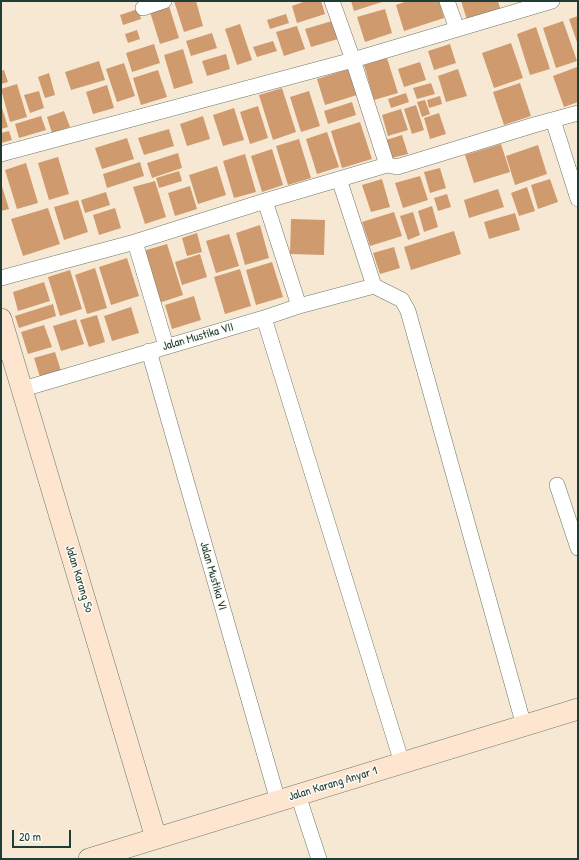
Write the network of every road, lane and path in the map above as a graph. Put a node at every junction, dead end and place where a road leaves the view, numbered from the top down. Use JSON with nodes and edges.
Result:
{"nodes":[{"id":1,"x":164,"y":1,"type":"edge"},
{"id":2,"x":332,"y":1,"type":"edge"},
{"id":3,"x":448,"y":1,"type":"edge"},
{"id":4,"x":552,"y":1,"type":"edge"},
{"id":5,"x":143,"y":8,"type":"dead end"},
{"id":6,"x":457,"y":28,"type":"junction"},
{"id":7,"x":353,"y":60,"type":"junction"},
{"id":8,"x":578,"y":113,"type":"edge"},
{"id":9,"x":552,"y":120,"type":"junction"},
{"id":10,"x":1,"y":154,"type":"edge"},
{"id":11,"x":387,"y":165,"type":"junction"},
{"id":12,"x":339,"y":180,"type":"junction"},
{"id":13,"x":264,"y":200,"type":"junction"},
{"id":14,"x":578,"y":200,"type":"edge"},
{"id":15,"x":135,"y":242,"type":"junction"},
{"id":16,"x":1,"y":278,"type":"edge"},
{"id":17,"x":374,"y":286,"type":"junction"},
{"id":18,"x":299,"y":306,"type":"junction"},
{"id":19,"x":264,"y":318,"type":"junction"},
{"id":20,"x":2,"y":324,"type":"edge"},
{"id":21,"x":166,"y":346,"type":"junction"},
{"id":22,"x":148,"y":352,"type":"junction"},
{"id":23,"x":23,"y":389,"type":"junction"},
{"id":24,"x":557,"y":485,"type":"dead end"},
{"id":25,"x":578,"y":548,"type":"edge"},
{"id":26,"x":578,"y":709,"type":"edge"},
{"id":27,"x":524,"y":726,"type":"junction"},
{"id":28,"x":402,"y":763,"type":"junction"},
{"id":29,"x":298,"y":795,"type":"junction"},
{"id":30,"x":278,"y":801,"type":"junction"},
{"id":31,"x":156,"y":838,"type":"junction"},
{"id":32,"x":89,"y":859,"type":"edge"},
{"id":33,"x":319,"y":859,"type":"edge"}],
"edges":[{"from":1,"to":5,"type":"street"},
{"from":2,"to":7,"type":"street"},
{"from":3,"to":6,"type":"street"},
{"from":4,"to":6,"type":"street"},
{"from":6,"to":7,"type":"street"},
{"from":7,"to":10,"type":"street"},
{"from":7,"to":11,"type":"street"},
{"from":8,"to":9,"type":"street"},
{"from":9,"to":11,"type":"street"},
{"from":9,"to":14,"type":"street"},
{"from":11,"to":12,"type":"street"},
{"from":12,"to":13,"type":"street"},
{"from":12,"to":17,"type":"street"},
{"from":13,"to":15,"type":"street"},
{"from":13,"to":18,"type":"street"},
{"from":15,"to":16,"type":"street"},
{"from":15,"to":21,"type":"street"},
{"from":17,"to":18,"type":"street","name":"Jalan Mustika VII"},
{"from":17,"to":27,"type":"street"},
{"from":18,"to":19,"type":"street","name":"Jalan Mustika VII"},
{"from":19,"to":21,"type":"street","name":"Jalan Mustika VII"},
{"from":19,"to":28,"type":"street"},
{"from":20,"to":23,"type":"street","name":"Jalan Karang So"},
{"from":21,"to":22,"type":"street","name":"Jalan Mustika VII"},
{"from":22,"to":23,"type":"street","name":"Jalan Mustika VII"},
{"from":22,"to":30,"type":"street","name":"Jalan Mustika VI"},
{"from":23,"to":31,"type":"street","name":"Jalan Karang So"},
{"from":24,"to":25,"type":"street"},
{"from":26,"to":27,"type":"street","name":"Jalan Karang Anyar 1"},
{"from":27,"to":28,"type":"street","name":"Jalan Karang Anyar 1"},
{"from":28,"to":29,"type":"street","name":"Jalan Karang Anyar 1"},
{"from":29,"to":30,"type":"street","name":"Jalan Karang Anyar 1"},
{"from":29,"to":33,"type":"street"},
{"from":30,"to":31,"type":"street","name":"Jalan Karang Anyar 1"},
{"from":31,"to":32,"type":"street","name":"Jalan Karang Anyar 1"}]}
